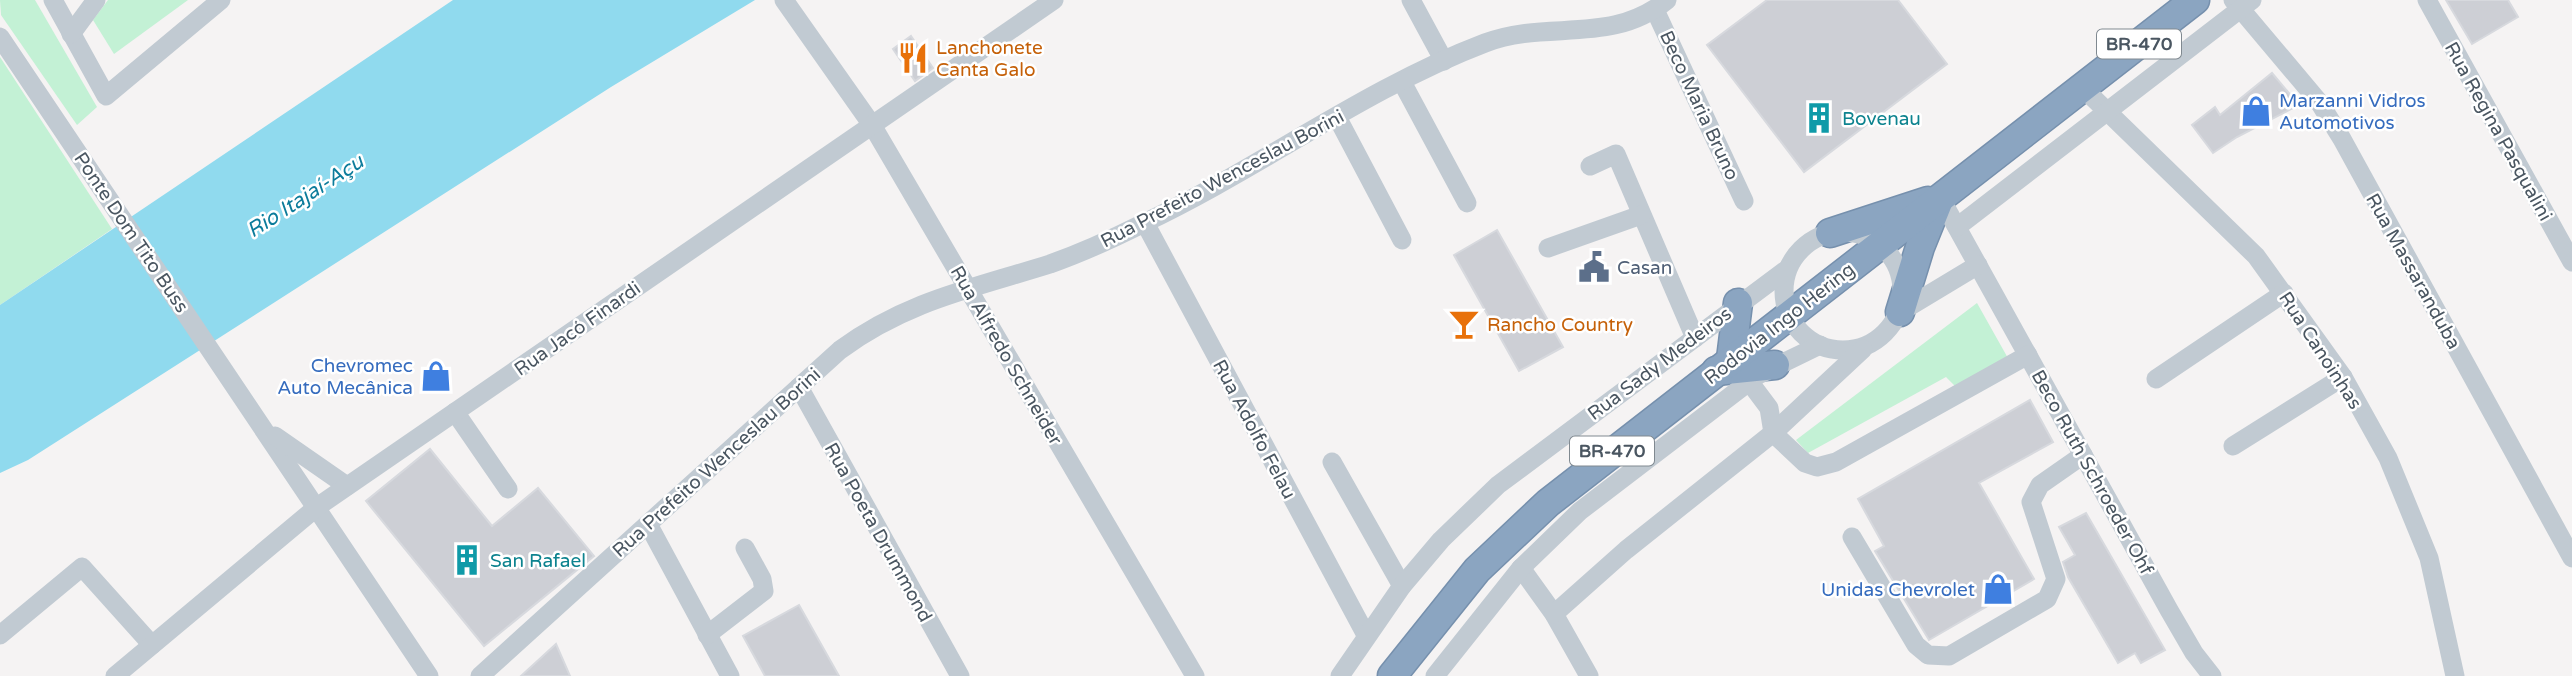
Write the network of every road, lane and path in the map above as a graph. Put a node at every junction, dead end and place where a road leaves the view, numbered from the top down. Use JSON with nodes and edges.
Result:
{"nodes":[{"id":1,"x":53,"y":0,"type":"edge"},
{"id":2,"x":96,"y":0,"type":"edge"},
{"id":3,"x":221,"y":0,"type":"edge"},
{"id":4,"x":784,"y":0,"type":"edge"},
{"id":5,"x":1054,"y":0,"type":"edge"},
{"id":6,"x":1411,"y":0,"type":"edge"},
{"id":7,"x":2195,"y":0,"type":"edge"},
{"id":8,"x":2427,"y":0,"type":"edge"},
{"id":9,"x":2242,"y":3,"type":"edge"},
{"id":10,"x":1661,"y":5,"type":"edge"},
{"id":11,"x":71,"y":34,"type":"junction"},
{"id":12,"x":0,"y":37,"type":"edge"},
{"id":13,"x":1444,"y":61,"type":"junction"},
{"id":14,"x":1402,"y":82,"type":"junction"},
{"id":15,"x":2082,"y":87,"type":"junction"},
{"id":16,"x":2107,"y":112,"type":"junction"},
{"id":17,"x":1337,"y":117,"type":"junction"},
{"id":18,"x":872,"y":125,"type":"junction"},
{"id":19,"x":1590,"y":166,"type":"dead end"},
{"id":20,"x":1940,"y":197,"type":"junction"},
{"id":21,"x":1744,"y":201,"type":"dead end"},
{"id":22,"x":1467,"y":203,"type":"dead end"},
{"id":23,"x":1641,"y":215,"type":"junction"},
{"id":24,"x":1145,"y":223,"type":"junction"},
{"id":25,"x":1957,"y":227,"type":"junction"},
{"id":26,"x":1830,"y":233,"type":"junction"},
{"id":27,"x":1402,"y":240,"type":"dead end"},
{"id":28,"x":1880,"y":244,"type":"junction"},
{"id":29,"x":1548,"y":248,"type":"dead end"},
{"id":30,"x":2572,"y":262,"type":"edge"},
{"id":31,"x":1978,"y":265,"type":"junction"},
{"id":32,"x":1786,"y":270,"type":"junction"},
{"id":33,"x":968,"y":287,"type":"junction"},
{"id":34,"x":2284,"y":293,"type":"junction"},
{"id":35,"x":1738,"y":303,"type":"junction"},
{"id":36,"x":1899,"y":312,"type":"junction"},
{"id":37,"x":1787,"y":317,"type":"junction"},
{"id":38,"x":1695,"y":338,"type":"junction"},
{"id":39,"x":1820,"y":345,"type":"junction"},
{"id":40,"x":1863,"y":349,"type":"junction"},
{"id":41,"x":2028,"y":355,"type":"junction"},
{"id":42,"x":1775,"y":365,"type":"joint"},
{"id":43,"x":1734,"y":370,"type":"junction"},
{"id":44,"x":2343,"y":377,"type":"junction"},
{"id":45,"x":2157,"y":379,"type":"dead end"},
{"id":46,"x":799,"y":387,"type":"junction"},
{"id":47,"x":455,"y":412,"type":"junction"},
{"id":48,"x":263,"y":428,"type":"junction"},
{"id":49,"x":1773,"y":433,"type":"junction"},
{"id":50,"x":2233,"y":446,"type":"dead end"},
{"id":51,"x":2083,"y":455,"type":"junction"},
{"id":52,"x":1332,"y":462,"type":"dead end"},
{"id":53,"x":347,"y":486,"type":"junction"},
{"id":54,"x":508,"y":489,"type":"dead end"},
{"id":55,"x":317,"y":507,"type":"junction"},
{"id":56,"x":648,"y":524,"type":"junction"},
{"id":57,"x":1852,"y":537,"type":"dead end"},
{"id":58,"x":744,"y":548,"type":"dead end"},
{"id":59,"x":2572,"y":558,"type":"edge"},
{"id":60,"x":1521,"y":568,"type":"junction"},
{"id":61,"x":1402,"y":586,"type":"junction"},
{"id":62,"x":1554,"y":614,"type":"junction"},
{"id":63,"x":0,"y":635,"type":"edge"},
{"id":64,"x":707,"y":635,"type":"junction"},
{"id":65,"x":1366,"y":635,"type":"junction"},
{"id":66,"x":152,"y":645,"type":"junction"},
{"id":67,"x":115,"y":676,"type":"edge"},
{"id":68,"x":429,"y":676,"type":"edge"},
{"id":69,"x":480,"y":676,"type":"edge"},
{"id":70,"x":730,"y":676,"type":"edge"},
{"id":71,"x":960,"y":676,"type":"edge"},
{"id":72,"x":1195,"y":676,"type":"edge"},
{"id":73,"x":1340,"y":676,"type":"edge"},
{"id":74,"x":1392,"y":676,"type":"edge"},
{"id":75,"x":1435,"y":676,"type":"edge"},
{"id":76,"x":1589,"y":676,"type":"edge"},
{"id":77,"x":2212,"y":676,"type":"edge"},
{"id":78,"x":2455,"y":676,"type":"edge"}],
"edges":[{"from":1,"to":11,"type":"street"},
{"from":2,"to":11,"type":"street"},
{"from":3,"to":11,"type":"street"},
{"from":4,"to":18,"type":"street","name":"Rua Alfredo Schneider"},
{"from":5,"to":18,"type":"street","name":"Rua Jacó Finardi"},
{"from":6,"to":13,"type":"street"},
{"from":7,"to":15,"type":"highway","name":"Rodovia Ingo Hering","number":"BR-470"},
{"from":8,"to":30,"type":"street","name":"Rua Regina Pasqualini"},
{"from":9,"to":16,"type":"street"},
{"from":9,"to":59,"type":"street","name":"Rua Massaranduba"},
{"from":10,"to":13,"type":"street","name":"Rua Prefeito Wenceslau Borini"},
{"from":10,"to":21,"type":"street","name":"Beco Maria Bruno"},
{"from":12,"to":48,"type":"street","name":"Ponte Dom Tito Buss"},
{"from":13,"to":14,"type":"street","name":"Rua Prefeito Wenceslau Borini"},
{"from":14,"to":17,"type":"street","name":"Rua Prefeito Wenceslau Borini"},
{"from":14,"to":22,"type":"street"},
{"from":15,"to":16,"type":"street","name":"Rua Canoinhas"},
{"from":15,"to":20,"type":"highway","name":"Rodovia Ingo Hering","number":"BR-470"},
{"from":16,"to":25,"type":"street"},
{"from":16,"to":34,"type":"street","name":"Rua Canoinhas"},
{"from":17,"to":24,"type":"street","name":"Rua Prefeito Wenceslau Borini"},
{"from":17,"to":27,"type":"street"},
{"from":18,"to":33,"type":"street","name":"Rua Alfredo Schneider"},
{"from":18,"to":47,"type":"street","name":"Rua Jacó Finardi"},
{"from":19,"to":23,"type":"street"},
{"from":20,"to":25,"type":"street","name":"Beco Ruth Schroeder Ohf"},
{"from":20,"to":26,"type":"highway"},
{"from":20,"to":28,"type":"highway","name":"Rodovia Ingo Hering","number":"BR-470"},
{"from":20,"to":36,"type":"highway"},
{"from":23,"to":29,"type":"street"},
{"from":23,"to":38,"type":"street"},
{"from":24,"to":33,"type":"street","name":"Rua Prefeito Wenceslau Borini"},
{"from":24,"to":65,"type":"street","name":"Rua Adolfo Felau"},
{"from":25,"to":31,"type":"street","name":"Beco Ruth Schroeder Ohf"},
{"from":26,"to":28,"type":"street"},
{"from":26,"to":32,"type":"street","name":"Rua Sady Medeiros"},
{"from":28,"to":36,"type":"street"},
{"from":28,"to":37,"type":"highway","name":"Rodovia Ingo Hering","number":"BR-470"},
{"from":31,"to":36,"type":"street"},
{"from":31,"to":41,"type":"street","name":"Beco Ruth Schroeder Ohf"},
{"from":32,"to":35,"type":"street","name":"Rua Sady Medeiros"},
{"from":32,"to":37,"type":"street"},
{"from":33,"to":46,"type":"street","name":"Rua Prefeito Wenceslau Borini"},
{"from":33,"to":72,"type":"street","name":"Rua Alfredo Schneider"},
{"from":34,"to":44,"type":"street","name":"Rua Canoinhas"},
{"from":34,"to":45,"type":"street"},
{"from":35,"to":38,"type":"street","name":"Rua Sady Medeiros"},
{"from":35,"to":43,"type":"highway"},
{"from":36,"to":40,"type":"street"},
{"from":37,"to":39,"type":"street"},
{"from":37,"to":43,"type":"highway","name":"Rodovia Ingo Hering","number":"BR-470"},
{"from":38,"to":61,"type":"street","name":"Rua Sady Medeiros"},
{"from":39,"to":40,"type":"street"},
{"from":39,"to":42,"type":"street"},
{"from":40,"to":49,"type":"street"},
{"from":41,"to":49,"type":"street"},
{"from":41,"to":51,"type":"street","name":"Beco Ruth Schroeder Ohf"},
{"from":42,"to":43,"type":"highway"},
{"from":43,"to":49,"type":"street"},
{"from":43,"to":60,"type":"street"},
{"from":43,"to":74,"type":"highway","name":"Rodovia Ingo Hering","number":"BR-470"},
{"from":44,"to":50,"type":"street"},
{"from":44,"to":78,"type":"street","name":"Rua Canoinhas"},
{"from":46,"to":56,"type":"street","name":"Rua Prefeito Wenceslau Borini"},
{"from":46,"to":71,"type":"street","name":"Rua Poeta Drummond"},
{"from":47,"to":53,"type":"street","name":"Rua Jacó Finardi"},
{"from":47,"to":54,"type":"street"},
{"from":48,"to":53,"type":"street","name":"Ponte Dom Tito Buss"},
{"from":48,"to":55,"type":"street","name":"Ponte Dom Tito Buss"},
{"from":49,"to":62,"type":"street"},
{"from":51,"to":57,"type":"street"},
{"from":51,"to":77,"type":"street","name":"Beco Ruth Schroeder Ohf"},
{"from":52,"to":61,"type":"street"},
{"from":53,"to":55,"type":"street","name":"Rua Jacó Finardi"},
{"from":55,"to":66,"type":"street","name":"Rua Jacó Finardi"},
{"from":55,"to":68,"type":"street","name":"Ponte Dom Tito Buss"},
{"from":56,"to":64,"type":"street"},
{"from":56,"to":69,"type":"street","name":"Rua Prefeito Wenceslau Borini"},
{"from":58,"to":64,"type":"street"},
{"from":60,"to":62,"type":"street"},
{"from":60,"to":75,"type":"street"},
{"from":61,"to":65,"type":"street","name":"Rua Sady Medeiros"},
{"from":62,"to":76,"type":"street"},
{"from":63,"to":66,"type":"street"},
{"from":64,"to":70,"type":"street"},
{"from":65,"to":73,"type":"street","name":"Rua Sady Medeiros"},
{"from":66,"to":67,"type":"street","name":"Rua Jacó Finardi"}]}
